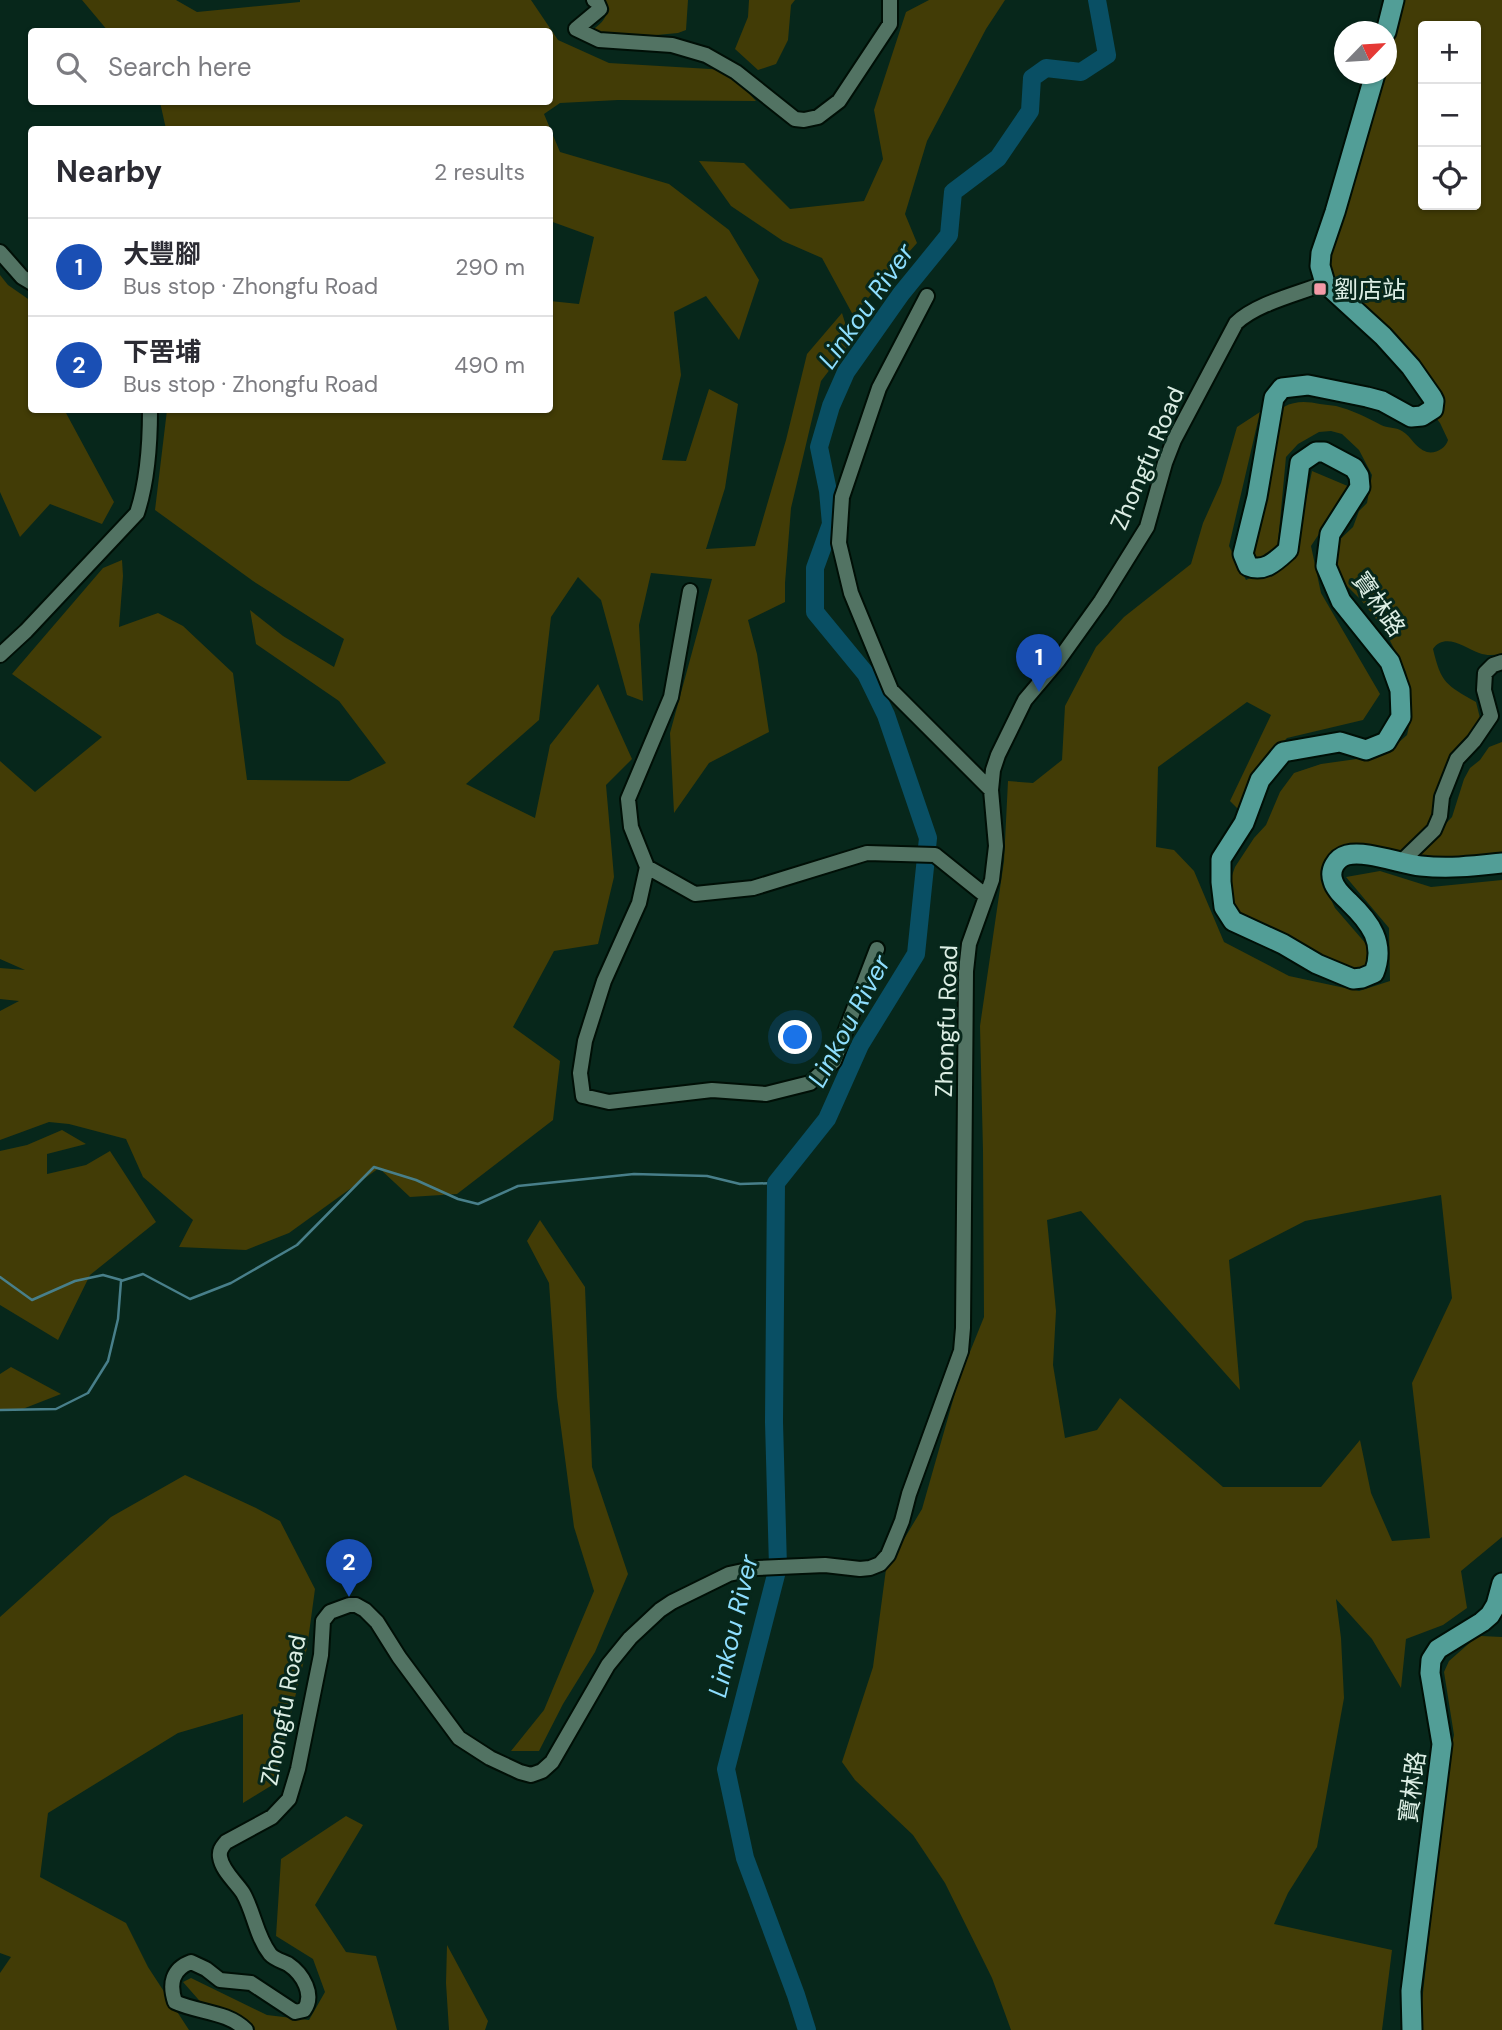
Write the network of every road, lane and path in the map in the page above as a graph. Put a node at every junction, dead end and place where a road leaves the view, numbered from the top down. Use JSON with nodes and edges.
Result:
{"nodes":[{"id":1,"x":594,"y":0,"type":"edge"},
{"id":2,"x":890,"y":0,"type":"edge"},
{"id":3,"x":1394,"y":0,"type":"edge"},
{"id":4,"x":1389,"y":21,"type":"edge"},
{"id":5,"x":1372,"y":84,"type":"edge"},
{"id":6,"x":0,"y":251,"type":"edge"},
{"id":7,"x":28,"y":281,"type":"edge"},
{"id":8,"x":1325,"y":283,"type":"junction"},
{"id":9,"x":927,"y":296,"type":"dead end"},
{"id":10,"x":150,"y":413,"type":"edge"},
{"id":11,"x":691,"y":591,"type":"dead end"},
{"id":12,"x":0,"y":654,"type":"edge"},
{"id":13,"x":1502,"y":662,"type":"edge"},
{"id":14,"x":991,"y":790,"type":"junction"},
{"id":15,"x":1401,"y":862,"type":"junction"},
{"id":16,"x":1502,"y":863,"type":"edge"},
{"id":17,"x":648,"y":867,"type":"junction"},
{"id":18,"x":986,"y":896,"type":"junction"},
{"id":19,"x":877,"y":948,"type":"dead end"},
{"id":20,"x":1502,"y":1583,"type":"edge"},
{"id":21,"x":246,"y":2030,"type":"edge"},
{"id":22,"x":1412,"y":2030,"type":"edge"}],
"edges":[{"from":1,"to":2,"type":"street"},
{"from":3,"to":4,"type":"main road"},
{"from":5,"to":8,"type":"main road"},
{"from":6,"to":7,"type":"street"},
{"from":8,"to":14,"type":"street","name":"Zhongfu Road"},
{"from":8,"to":15,"type":"main road","name":"寶林路"},
{"from":9,"to":14,"type":"street"},
{"from":10,"to":12,"type":"street"},
{"from":11,"to":17,"type":"street"},
{"from":13,"to":15,"type":"street"},
{"from":14,"to":18,"type":"street","name":"Zhongfu Road"},
{"from":15,"to":16,"type":"main road","name":"寶林路"},
{"from":17,"to":18,"type":"street"},
{"from":17,"to":19,"type":"street"},
{"from":18,"to":21,"type":"street","name":"Zhongfu Road"},
{"from":20,"to":22,"type":"main road","name":"寶林路"}]}
